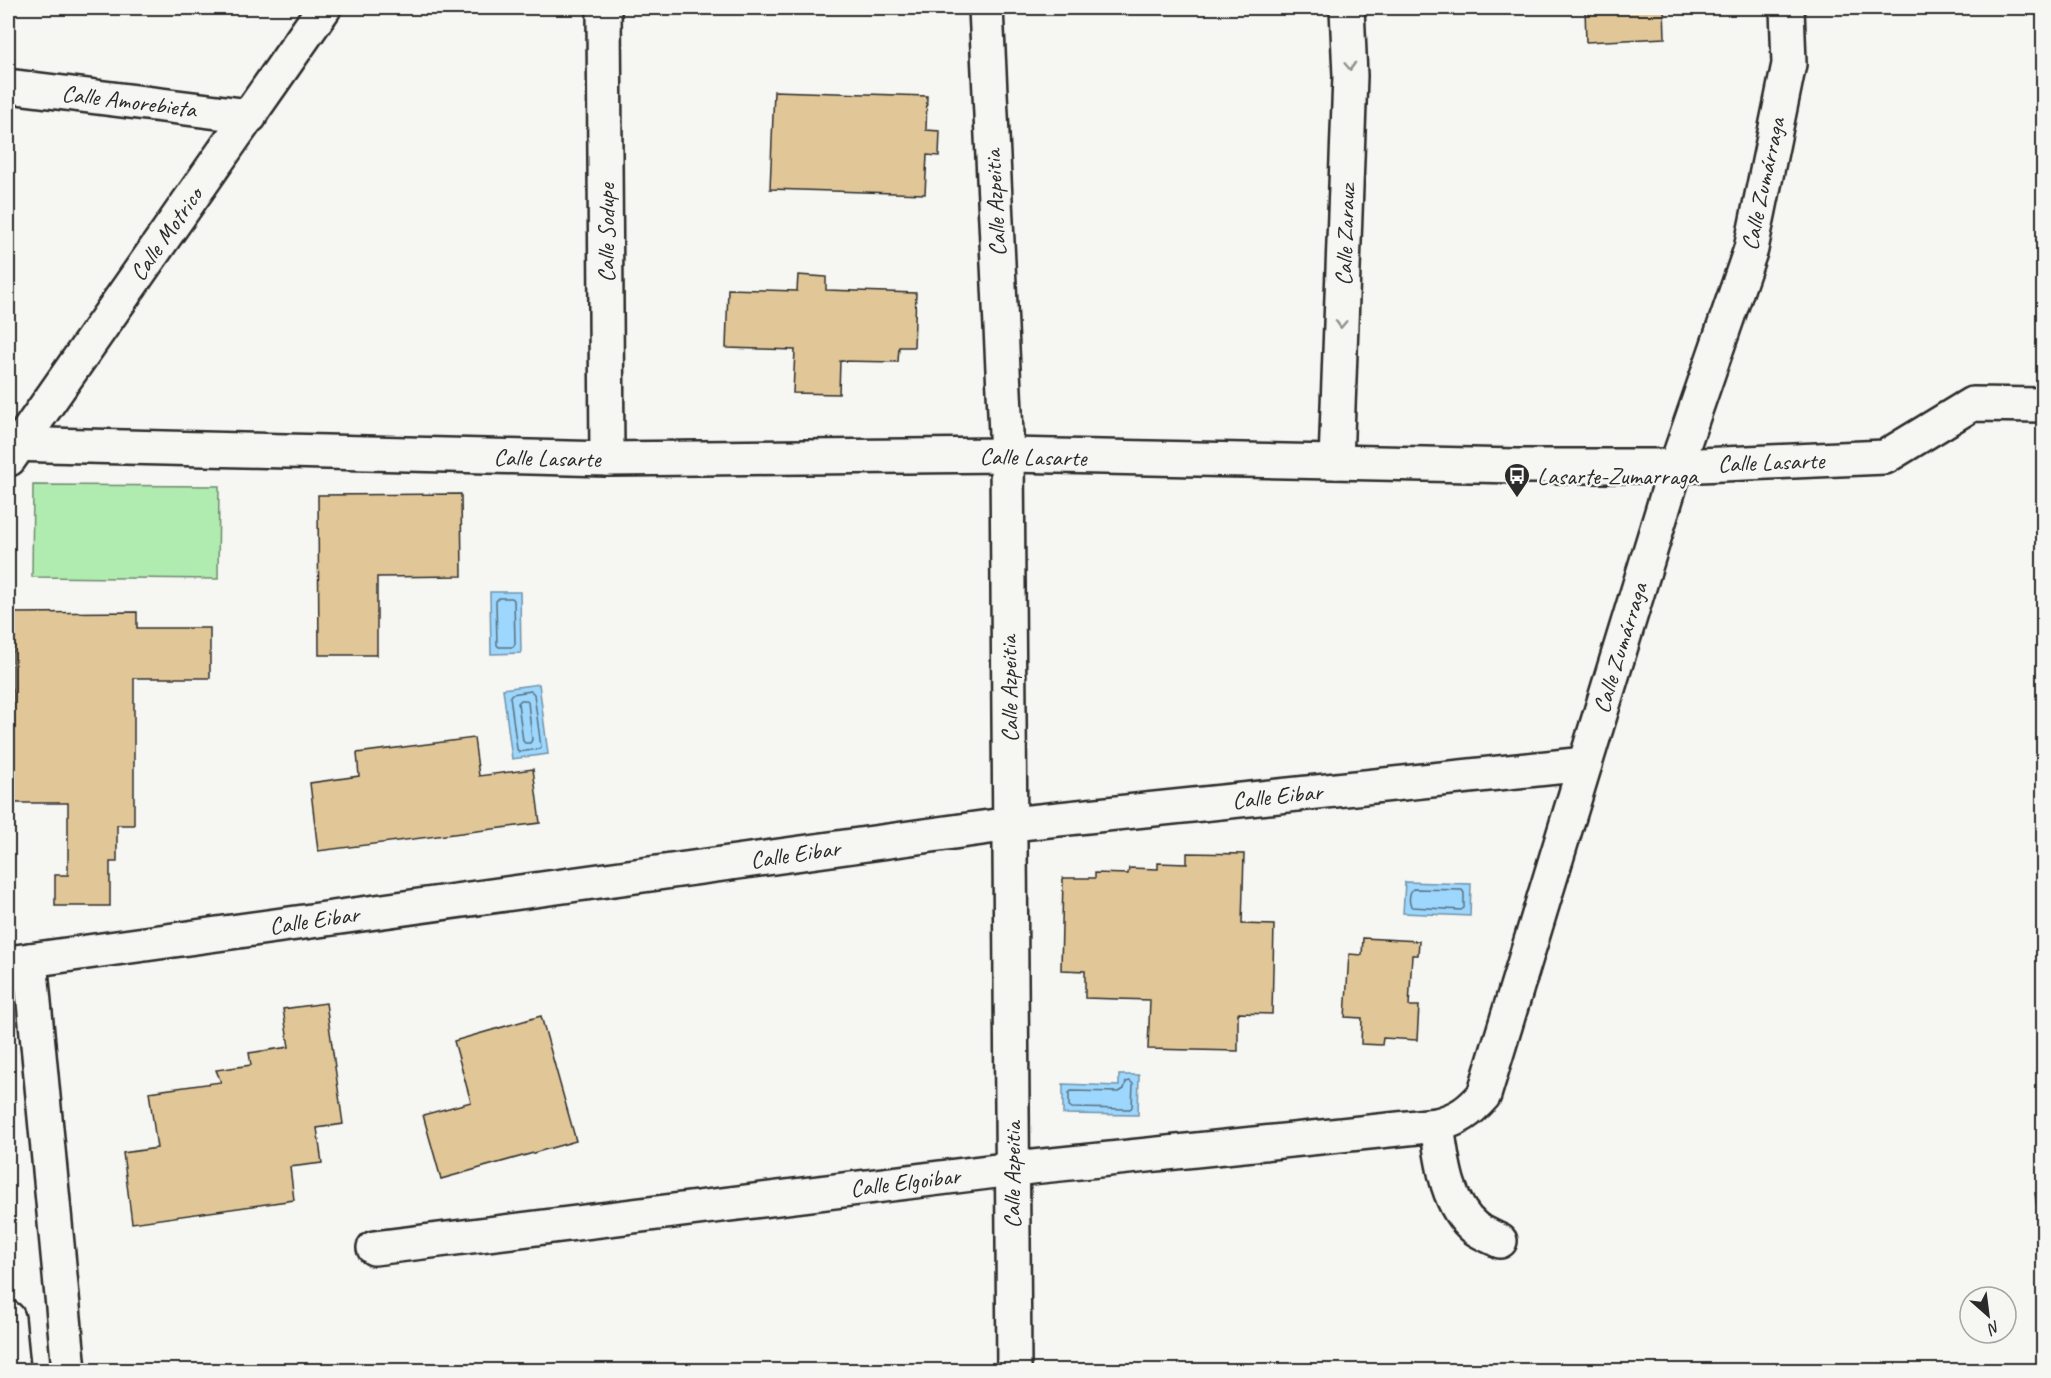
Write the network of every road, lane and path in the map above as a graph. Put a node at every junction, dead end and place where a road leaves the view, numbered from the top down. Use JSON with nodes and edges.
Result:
{"nodes":[{"id":1,"x":324,"y":8,"type":"edge"},
{"id":2,"x":604,"y":8,"type":"edge"},
{"id":3,"x":986,"y":8,"type":"edge"},
{"id":4,"x":1347,"y":8,"type":"edge"},
{"id":5,"x":1787,"y":8,"type":"edge"},
{"id":6,"x":8,"y":86,"type":"edge"},
{"id":7,"x":250,"y":116,"type":"junction"},
{"id":8,"x":2043,"y":405,"type":"edge"},
{"id":9,"x":11,"y":450,"type":"edge"},
{"id":10,"x":1007,"y":456,"type":"junction"},
{"id":11,"x":607,"y":459,"type":"junction"},
{"id":12,"x":1336,"y":462,"type":"junction"},
{"id":13,"x":1676,"y":466,"type":"junction"},
{"id":14,"x":1585,"y":764,"type":"junction"},
{"id":15,"x":1011,"y":824,"type":"junction"},
{"id":16,"x":19,"y":961,"type":"edge"},
{"id":17,"x":1437,"y":1125,"type":"junction"},
{"id":18,"x":1012,"y":1169,"type":"junction"},
{"id":19,"x":1500,"y":1241,"type":"dead end"},
{"id":20,"x":374,"y":1248,"type":"dead end"},
{"id":21,"x":8,"y":1318,"type":"edge"},
{"id":22,"x":13,"y":1371,"type":"edge"},
{"id":23,"x":69,"y":1371,"type":"edge"},
{"id":24,"x":1014,"y":1371,"type":"edge"}],
"edges":[{"from":1,"to":7,"type":"street","name":"Calle Motrico"},
{"from":2,"to":11,"type":"street","name":"Calle Sodupe"},
{"from":3,"to":10,"type":"street","name":"Calle Azpeitia"},
{"from":4,"to":12,"type":"street","name":"Calle Zarauz","one_way":true},
{"from":5,"to":13,"type":"street","name":"Calle Zumárraga"},
{"from":6,"to":7,"type":"street","name":"Calle Amorebieta"},
{"from":7,"to":9,"type":"street","name":"Calle Motrico"},
{"from":8,"to":13,"type":"street","name":"Calle Lasarte"},
{"from":9,"to":11,"type":"street","name":"Calle Lasarte"},
{"from":10,"to":11,"type":"street","name":"Calle Lasarte"},
{"from":10,"to":12,"type":"street","name":"Calle Lasarte"},
{"from":10,"to":15,"type":"street","name":"Calle Azpeitia"},
{"from":12,"to":13,"type":"street","name":"Calle Lasarte"},
{"from":13,"to":14,"type":"street","name":"Calle Zumárraga"},
{"from":14,"to":15,"type":"street","name":"Calle Eibar"},
{"from":14,"to":17,"type":"street","name":"Calle Zumárraga"},
{"from":15,"to":16,"type":"street","name":"Calle Eibar"},
{"from":15,"to":18,"type":"street","name":"Calle Azpeitia"},
{"from":16,"to":23,"type":"street"},
{"from":17,"to":18,"type":"street","name":"Calle Elgoibar"},
{"from":17,"to":19,"type":"street"},
{"from":18,"to":20,"type":"street","name":"Calle Elgoibar"},
{"from":18,"to":24,"type":"street","name":"Calle Azpeitia"},
{"from":21,"to":22,"type":"street"}]}
